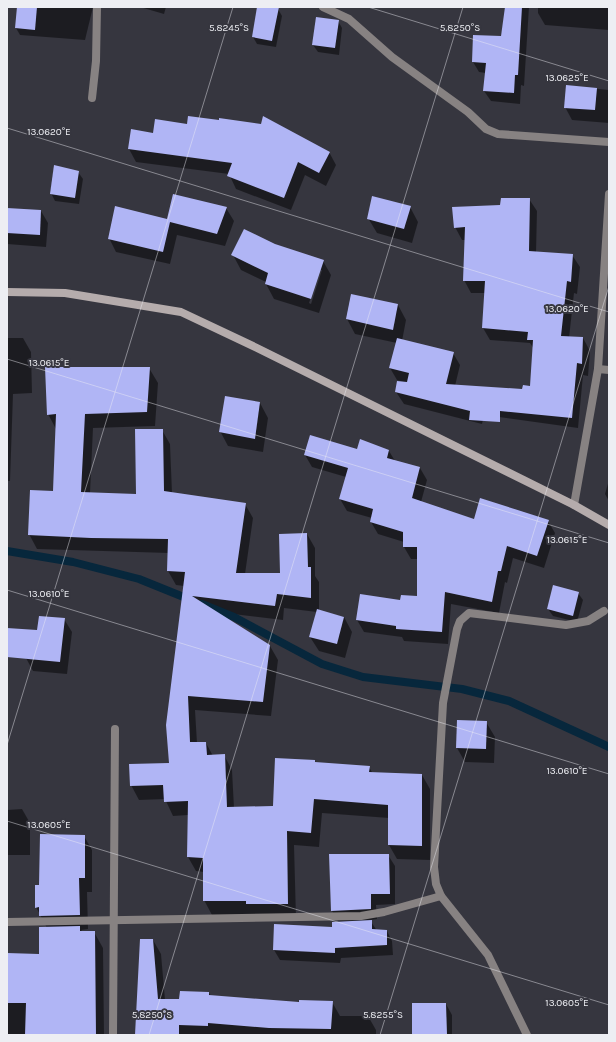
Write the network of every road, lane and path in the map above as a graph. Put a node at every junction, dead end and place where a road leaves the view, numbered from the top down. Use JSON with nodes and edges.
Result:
{"nodes":[{"id":1,"x":97,"y":7,"type":"edge"},
{"id":2,"x":323,"y":7,"type":"edge"},
{"id":3,"x":92,"y":98,"type":"dead end"},
{"id":4,"x":609,"y":142,"type":"edge"},
{"id":5,"x":609,"y":194,"type":"edge"},
{"id":6,"x":7,"y":292,"type":"edge"},
{"id":7,"x":598,"y":369,"type":"junction"},
{"id":8,"x":609,"y":370,"type":"edge"},
{"id":9,"x":574,"y":505,"type":"junction"},
{"id":10,"x":609,"y":525,"type":"edge"},
{"id":11,"x":604,"y":611,"type":"dead end"},
{"id":12,"x":115,"y":729,"type":"dead end"},
{"id":13,"x":441,"y":896,"type":"junction"},
{"id":14,"x":114,"y":920,"type":"junction"},
{"id":15,"x":7,"y":922,"type":"edge"},
{"id":16,"x":113,"y":1035,"type":"edge"},
{"id":17,"x":527,"y":1035,"type":"edge"}],
"edges":[{"from":1,"to":3,"type":"street"},
{"from":2,"to":4,"type":"street"},
{"from":5,"to":7,"type":"street"},
{"from":6,"to":9,"type":"main road"},
{"from":7,"to":8,"type":"street"},
{"from":7,"to":9,"type":"street"},
{"from":9,"to":10,"type":"main road"},
{"from":11,"to":13,"type":"street"},
{"from":12,"to":14,"type":"street"},
{"from":13,"to":14,"type":"street"},
{"from":13,"to":17,"type":"street"},
{"from":14,"to":15,"type":"street"},
{"from":14,"to":16,"type":"street"}]}
